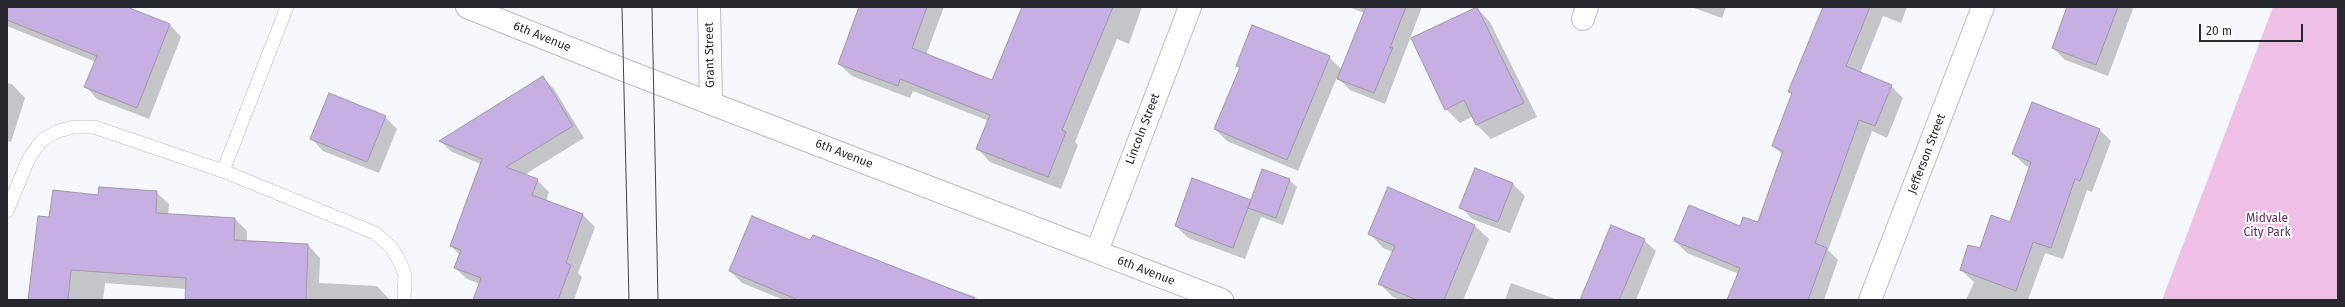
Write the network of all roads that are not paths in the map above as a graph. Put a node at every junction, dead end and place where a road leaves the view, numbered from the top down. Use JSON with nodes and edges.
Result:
{"nodes":[{"id":1,"x":287,"y":7,"type":"edge"},
{"id":2,"x":467,"y":7,"type":"edge"},
{"id":3,"x":709,"y":7,"type":"edge"},
{"id":4,"x":1190,"y":7,"type":"edge"},
{"id":5,"x":1983,"y":7,"type":"edge"},
{"id":6,"x":711,"y":103,"type":"junction"},
{"id":7,"x":223,"y":171,"type":"junction"},
{"id":8,"x":7,"y":211,"type":"edge"},
{"id":9,"x":1097,"y":252,"type":"junction"},
{"id":10,"x":404,"y":300,"type":"edge"},
{"id":11,"x":1222,"y":300,"type":"edge"},
{"id":12,"x":1870,"y":300,"type":"edge"}],
"edges":[{"from":1,"to":7,"type":"lane"},
{"from":2,"to":6,"type":"street","name":"6th Avenue"},
{"from":3,"to":6,"type":"street","name":"Grant Street"},
{"from":4,"to":9,"type":"street","name":"Lincoln Street"},
{"from":5,"to":12,"type":"street","name":"Jefferson Street"},
{"from":6,"to":9,"type":"street","name":"6th Avenue"},
{"from":7,"to":8,"type":"lane"},
{"from":7,"to":10,"type":"lane"},
{"from":9,"to":11,"type":"street","name":"6th Avenue"}]}
